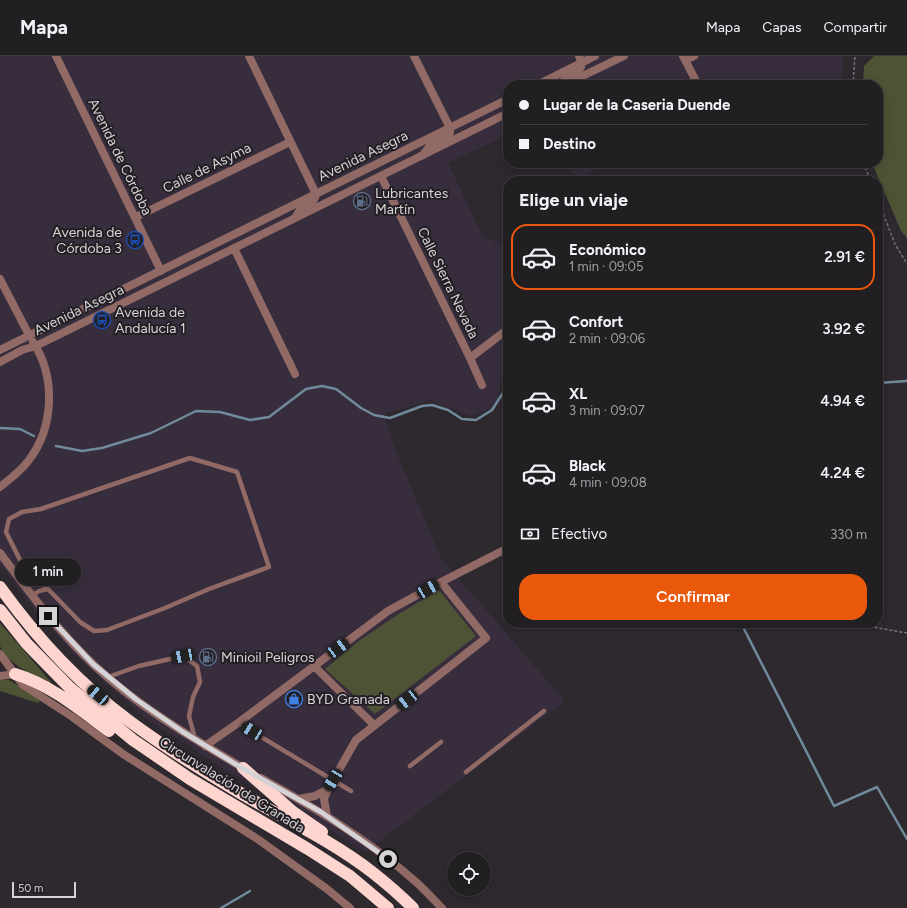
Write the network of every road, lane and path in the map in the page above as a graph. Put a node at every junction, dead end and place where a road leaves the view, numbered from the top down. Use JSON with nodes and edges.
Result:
{"nodes":[{"id":1,"x":56,"y":56,"type":"edge"},
{"id":2,"x":248,"y":56,"type":"edge"},
{"id":3,"x":414,"y":56,"type":"edge"},
{"id":4,"x":595,"y":56,"type":"edge"},
{"id":5,"x":624,"y":56,"type":"edge"},
{"id":6,"x":694,"y":56,"type":"edge"},
{"id":7,"x":855,"y":56,"type":"edge"},
{"id":8,"x":685,"y":58,"type":"edge"},
{"id":9,"x":581,"y":59,"type":"edge"},
{"id":10,"x":545,"y":80,"type":"edge"},
{"id":11,"x":564,"y":80,"type":"edge"},
{"id":12,"x":574,"y":80,"type":"edge"},
{"id":13,"x":696,"y":80,"type":"edge"},
{"id":14,"x":853,"y":80,"type":"edge"},
{"id":15,"x":503,"y":102,"type":"edge"},
{"id":16,"x":503,"y":116,"type":"edge"},
{"id":17,"x":450,"y":128,"type":"junction"},
{"id":18,"x":290,"y":142,"type":"junction"},
{"id":19,"x":422,"y":156,"type":"junction"},
{"id":20,"x":381,"y":176,"type":"junction"},
{"id":21,"x":316,"y":194,"type":"junction"},
{"id":22,"x":883,"y":213,"type":"edge"},
{"id":23,"x":136,"y":217,"type":"junction"},
{"id":24,"x":294,"y":219,"type":"junction"},
{"id":25,"x":228,"y":236,"type":"junction"},
{"id":26,"x":234,"y":248,"type":"junction"},
{"id":27,"x":907,"y":264,"type":"edge"},
{"id":28,"x":161,"y":270,"type":"junction"},
{"id":29,"x":177,"y":277,"type":"junction"},
{"id":30,"x":0,"y":278,"type":"edge"},
{"id":31,"x":503,"y":333,"type":"edge"},
{"id":32,"x":29,"y":335,"type":"junction"},
{"id":33,"x":36,"y":346,"type":"junction"},
{"id":34,"x":0,"y":350,"type":"edge"},
{"id":35,"x":470,"y":358,"type":"junction"},
{"id":36,"x":0,"y":362,"type":"edge"},
{"id":37,"x":295,"y":374,"type":"dead end"},
{"id":38,"x":482,"y":385,"type":"dead end"},
{"id":39,"x":0,"y":487,"type":"edge"},
{"id":40,"x":503,"y":551,"type":"edge"},
{"id":41,"x":0,"y":554,"type":"edge"},
{"id":42,"x":441,"y":582,"type":"junction"},
{"id":43,"x":0,"y":587,"type":"edge"},
{"id":44,"x":48,"y":589,"type":"junction"},
{"id":45,"x":32,"y":596,"type":"junction"},
{"id":46,"x":0,"y":610,"type":"edge"},
{"id":47,"x":878,"y":628,"type":"edge"},
{"id":48,"x":907,"y":633,"type":"edge"},
{"id":49,"x":0,"y":654,"type":"edge"},
{"id":50,"x":314,"y":666,"type":"junction"},
{"id":51,"x":15,"y":674,"type":"junction"},
{"id":52,"x":0,"y":676,"type":"edge"},
{"id":53,"x":108,"y":677,"type":"junction"},
{"id":54,"x":544,"y":711,"type":"dead end"},
{"id":55,"x":238,"y":723,"type":"junction"},
{"id":56,"x":374,"y":725,"type":"junction"},
{"id":57,"x":195,"y":739,"type":"junction"},
{"id":58,"x":441,"y":742,"type":"dead end"},
{"id":59,"x":205,"y":746,"type":"junction"},
{"id":60,"x":148,"y":751,"type":"junction"},
{"id":61,"x":410,"y":766,"type":"dead end"},
{"id":62,"x":242,"y":768,"type":"junction"},
{"id":63,"x":466,"y":772,"type":"dead end"},
{"id":64,"x":333,"y":780,"type":"junction"},
{"id":65,"x":328,"y":789,"type":"junction"},
{"id":66,"x":351,"y":791,"type":"dead end"},
{"id":67,"x":299,"y":800,"type":"junction"},
{"id":68,"x":324,"y":814,"type":"junction"},
{"id":69,"x":333,"y":846,"type":"junction"},
{"id":70,"x":350,"y":908,"type":"edge"},
{"id":71,"x":388,"y":908,"type":"edge"},
{"id":72,"x":413,"y":908,"type":"edge"},
{"id":73,"x":442,"y":908,"type":"edge"}],
"edges":[{"from":1,"to":23,"type":"street","name":"Avenida de Córdoba"},
{"from":2,"to":18,"type":"street"},
{"from":3,"to":17,"type":"street"},
{"from":4,"to":9,"type":"street"},
{"from":5,"to":12,"type":"street"},
{"from":6,"to":8,"type":"street"},
{"from":7,"to":14,"type":"path"},
{"from":8,"to":13,"type":"street"},
{"from":9,"to":10,"type":"street"},
{"from":9,"to":11,"type":"street"},
{"from":15,"to":17,"type":"street","name":"Avenida Asegra"},
{"from":16,"to":19,"type":"street","name":"Avenida Asegra"},
{"from":17,"to":19,"type":"street"},
{"from":17,"to":21,"type":"street","name":"Avenida Asegra"},
{"from":18,"to":21,"type":"street"},
{"from":18,"to":23,"type":"street","name":"Calle de Asyma"},
{"from":19,"to":20,"type":"street","name":"Avenida Asegra"},
{"from":20,"to":24,"type":"street","name":"Avenida Asegra"},
{"from":20,"to":35,"type":"street","name":"Calle Sierra Nevada"},
{"from":21,"to":24,"type":"street"},
{"from":21,"to":25,"type":"street","name":"Avenida Asegra"},
{"from":22,"to":27,"type":"path"},
{"from":23,"to":28,"type":"street","name":"Avenida de Córdoba"},
{"from":24,"to":26,"type":"street","name":"Avenida Asegra"},
{"from":25,"to":26,"type":"street"},
{"from":25,"to":28,"type":"street","name":"Avenida Asegra"},
{"from":26,"to":29,"type":"street","name":"Avenida Asegra"},
{"from":26,"to":37,"type":"street"},
{"from":28,"to":29,"type":"street"},
{"from":28,"to":32,"type":"street","name":"Avenida Asegra"},
{"from":29,"to":33,"type":"street","name":"Avenida Asegra"},
{"from":30,"to":32,"type":"street"},
{"from":31,"to":35,"type":"street","name":"Calle Sierra Nevada"},
{"from":32,"to":33,"type":"street"},
{"from":32,"to":34,"type":"street","name":"Avenida Asegra"},
{"from":33,"to":36,"type":"street","name":"Avenida Asegra"},
{"from":33,"to":39,"type":"street"},
{"from":35,"to":38,"type":"street","name":"Calle Sierra Nevada"},
{"from":40,"to":42,"type":"street"},
{"from":41,"to":45,"type":"street"},
{"from":42,"to":50,"type":"street"},
{"from":42,"to":56,"type":"street"},
{"from":43,"to":69,"type":"highway","name":"Circunvalación de Granada"},
{"from":44,"to":44,"type":"lane"},
{"from":44,"to":45,"type":"lane"},
{"from":45,"to":53,"type":"street"},
{"from":46,"to":60,"type":"highway","name":"Circunvalación de Granada"},
{"from":47,"to":48,"type":"path"},
{"from":49,"to":51,"type":"street"},
{"from":50,"to":55,"type":"street"},
{"from":50,"to":56,"type":"street"},
{"from":51,"to":52,"type":"street"},
{"from":51,"to":60,"type":"highway"},
{"from":51,"to":70,"type":"street"},
{"from":53,"to":57,"type":"street"},
{"from":53,"to":57,"type":"lane"},
{"from":54,"to":63,"type":"lane"},
{"from":55,"to":59,"type":"street"},
{"from":55,"to":64,"type":"lane"},
{"from":56,"to":64,"type":"street"},
{"from":57,"to":59,"type":"street"},
{"from":58,"to":61,"type":"lane"},
{"from":59,"to":62,"type":"street"},
{"from":60,"to":71,"type":"highway","name":"Circunvalación de Granada"},
{"from":62,"to":67,"type":"street"},
{"from":62,"to":69,"type":"highway"},
{"from":64,"to":65,"type":"street"},
{"from":64,"to":66,"type":"lane"},
{"from":65,"to":67,"type":"street"},
{"from":65,"to":68,"type":"street"},
{"from":67,"to":68,"type":"street"},
{"from":68,"to":73,"type":"street"},
{"from":69,"to":72,"type":"highway","name":"Circunvalación de Granada"}]}
